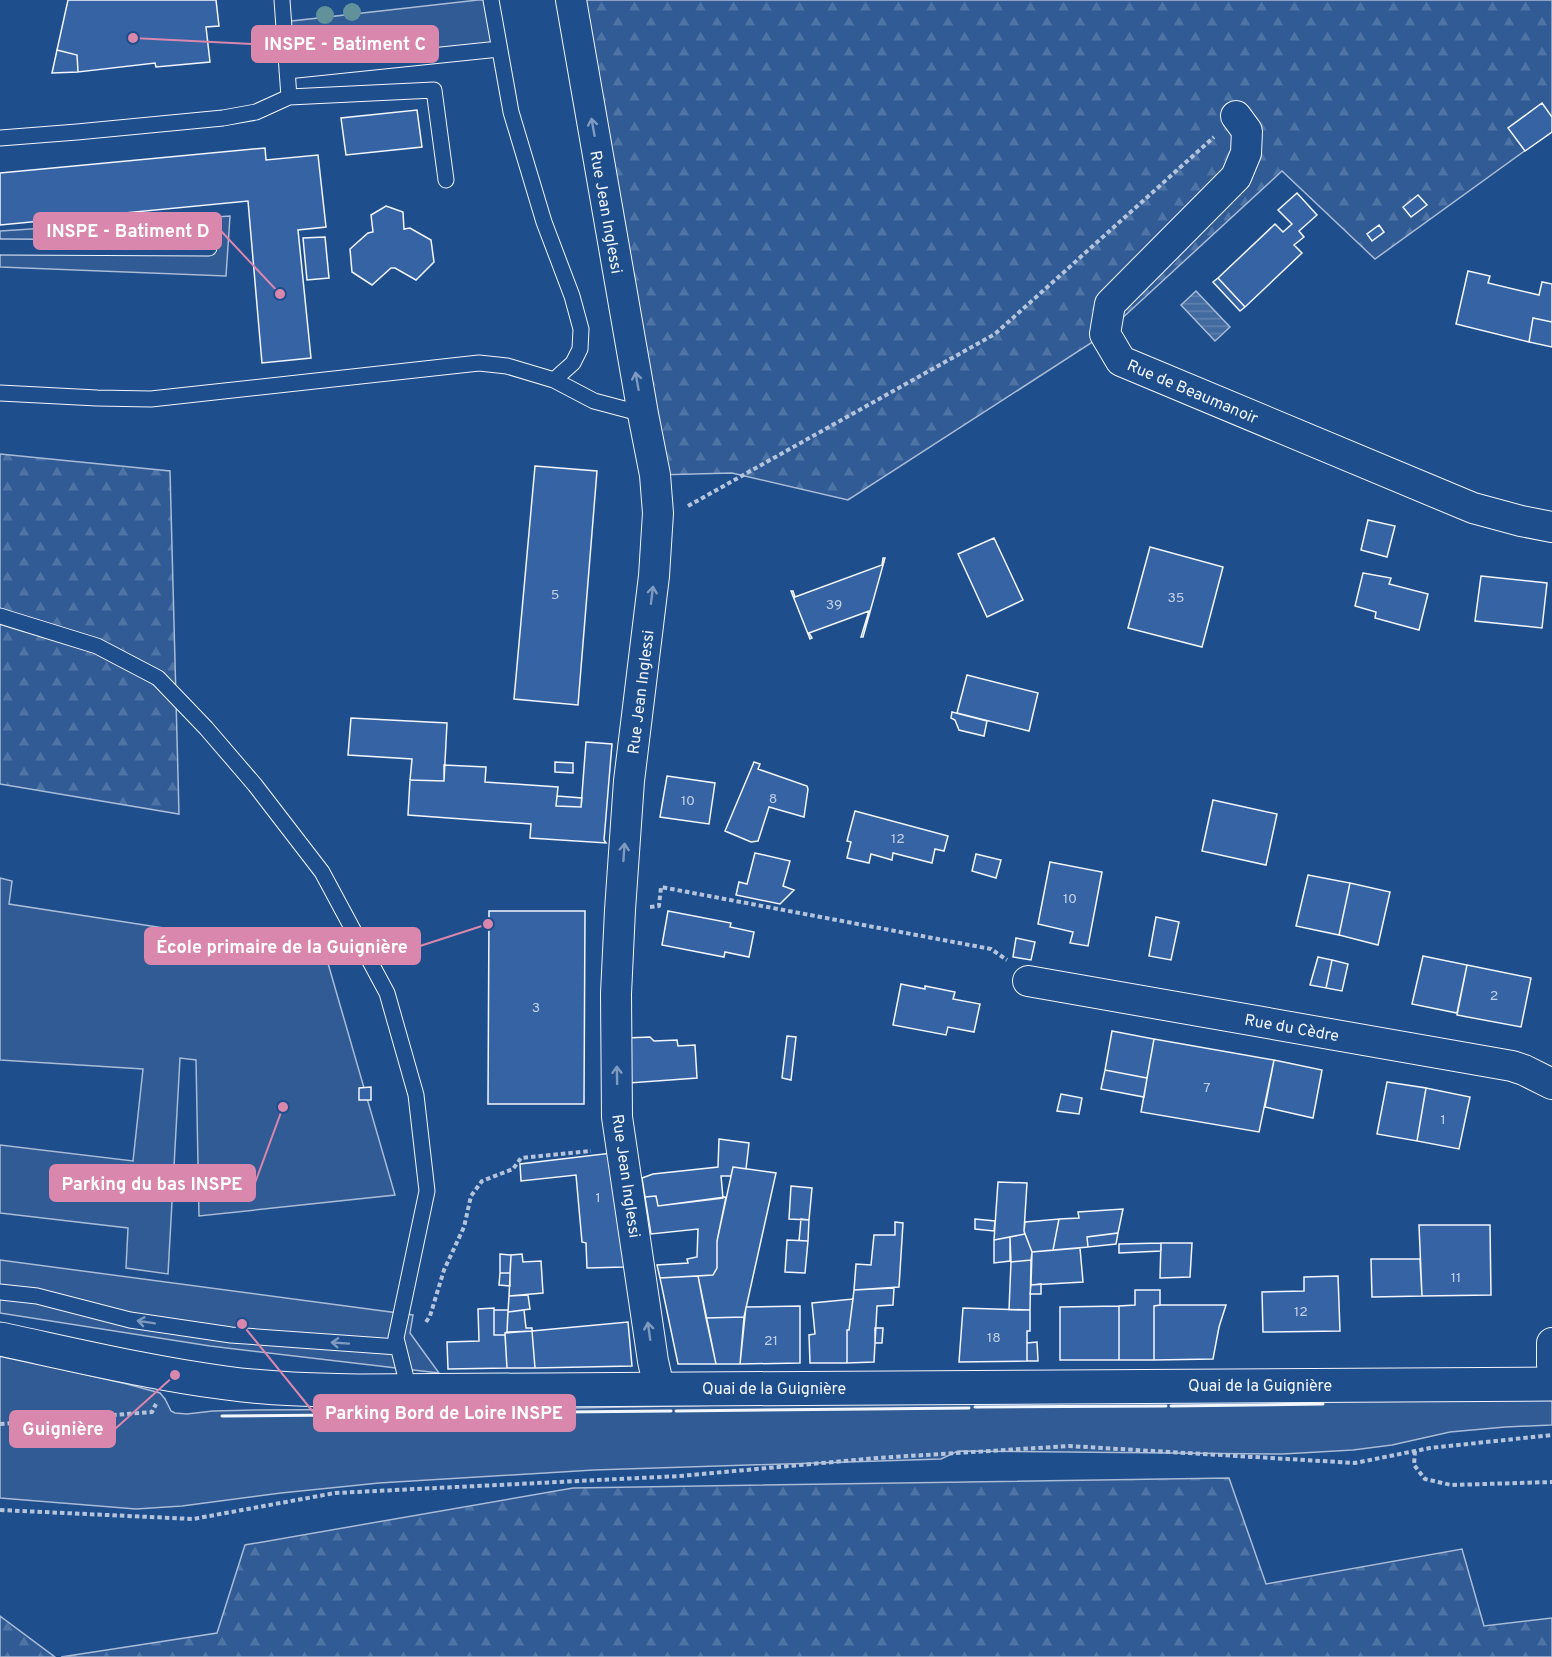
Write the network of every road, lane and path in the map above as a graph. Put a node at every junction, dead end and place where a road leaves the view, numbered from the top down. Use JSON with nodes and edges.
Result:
{"nodes":[{"id":1,"x":282,"y":0,"type":"edge"},
{"id":2,"x":491,"y":0,"type":"edge"},
{"id":3,"x":571,"y":0,"type":"edge"},
{"id":4,"x":499,"y":49,"type":"junction"},
{"id":5,"x":287,"y":71,"type":"junction"},
{"id":6,"x":289,"y":97,"type":"junction"},
{"id":7,"x":1236,"y":116,"type":"joint"},
{"id":8,"x":0,"y":138,"type":"edge"},
{"id":9,"x":446,"y":180,"type":"dead end"},
{"id":10,"x":0,"y":247,"type":"edge"},
{"id":11,"x":209,"y":248,"type":"dead end"},
{"id":12,"x":554,"y":380,"type":"junction"},
{"id":13,"x":0,"y":393,"type":"edge"},
{"id":14,"x":642,"y":414,"type":"junction"},
{"id":15,"x":658,"y":513,"type":"junction"},
{"id":16,"x":1552,"y":527,"type":"edge"},
{"id":17,"x":0,"y":616,"type":"edge"},
{"id":18,"x":620,"y":910,"type":"junction"},
{"id":19,"x":1028,"y":981,"type":"joint"},
{"id":20,"x":1552,"y":1084,"type":"edge"},
{"id":21,"x":622,"y":1148,"type":"junction"},
{"id":22,"x":0,"y":1292,"type":"edge"},
{"id":23,"x":0,"y":1339,"type":"edge"},
{"id":24,"x":397,"y":1342,"type":"junction"},
{"id":25,"x":1552,"y":1343,"type":"edge"},
{"id":26,"x":1552,"y":1365,"type":"edge"},
{"id":27,"x":175,"y":1375,"type":"junction"},
{"id":28,"x":1552,"y":1384,"type":"edge"},
{"id":29,"x":659,"y":1388,"type":"junction"},
{"id":30,"x":409,"y":1390,"type":"junction"},
{"id":31,"x":0,"y":1424,"type":"edge"},
{"id":32,"x":1552,"y":1436,"type":"edge"},
{"id":33,"x":1414,"y":1451,"type":"junction"},
{"id":34,"x":1552,"y":1482,"type":"edge"},
{"id":35,"x":0,"y":1510,"type":"edge"}],
"edges":[{"from":1,"to":5,"type":"lane"},
{"from":2,"to":4,"type":"lane"},
{"from":14,"to":3,"type":"street","name":"Rue Jean Inglessi","one_way":true},
{"from":4,"to":5,"type":"lane"},
{"from":4,"to":12,"type":"lane"},
{"from":5,"to":6,"type":"lane"},
{"from":6,"to":8,"type":"lane"},
{"from":6,"to":9,"type":"lane"},
{"from":7,"to":15,"type":"path"},
{"from":7,"to":16,"type":"street","name":"Rue de Beaumanoir"},
{"from":10,"to":11,"type":"lane"},
{"from":12,"to":13,"type":"lane"},
{"from":12,"to":14,"type":"lane"},
{"from":14,"to":15,"type":"street","name":"Rue Jean Inglessi"},
{"from":18,"to":15,"type":"street","name":"Rue Jean Inglessi","one_way":true},
{"from":17,"to":24,"type":"lane"},
{"from":18,"to":19,"type":"path"},
{"from":21,"to":18,"type":"street","name":"Rue Jean Inglessi","one_way":true},
{"from":19,"to":20,"type":"street","name":"Rue du Cèdre"},
{"from":21,"to":24,"type":"path"},
{"from":29,"to":21,"type":"street","name":"Rue Jean Inglessi","one_way":true},
{"from":24,"to":22,"type":"lane","one_way":true},
{"from":23,"to":27,"type":"main road","name":"Quai de la Guignière"},
{"from":24,"to":30,"type":"lane"},
{"from":25,"to":26,"type":"street"},
{"from":27,"to":30,"type":"main road","name":"Quai de la Guignière"},
{"from":27,"to":31,"type":"path"},
{"from":28,"to":29,"type":"main road","name":"Quai de la Guignière"},
{"from":29,"to":30,"type":"main road","name":"Quai de la Guignière"},
{"from":32,"to":33,"type":"path"},
{"from":33,"to":34,"type":"path"},
{"from":33,"to":35,"type":"path"}]}
